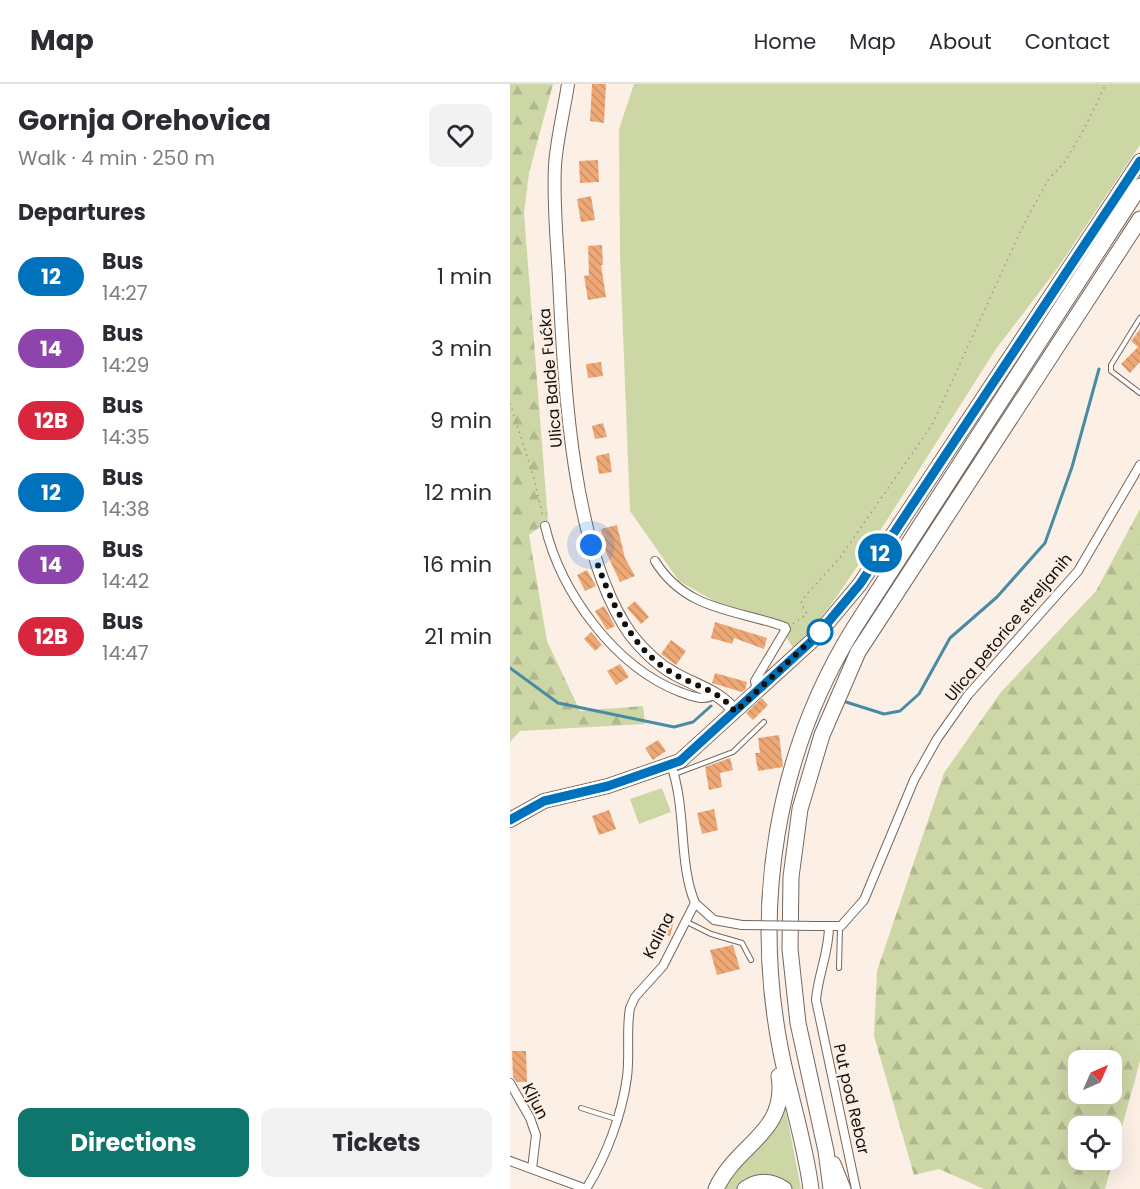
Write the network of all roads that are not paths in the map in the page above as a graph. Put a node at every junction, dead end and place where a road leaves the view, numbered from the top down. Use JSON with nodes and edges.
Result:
{"nodes":[{"id":1,"x":568,"y":84,"type":"edge"},
{"id":2,"x":1140,"y":160,"type":"edge"},
{"id":3,"x":1140,"y":186,"type":"edge"},
{"id":4,"x":1140,"y":219,"type":"edge"},
{"id":5,"x":1140,"y":318,"type":"edge"},
{"id":6,"x":1140,"y":383,"type":"edge"},
{"id":7,"x":1134,"y":390,"type":"junction"},
{"id":8,"x":1140,"y":393,"type":"edge"},
{"id":9,"x":1140,"y":465,"type":"edge"},
{"id":10,"x":546,"y":526,"type":"road end"},
{"id":11,"x":655,"y":561,"type":"dead end"},
{"id":12,"x":757,"y":692,"type":"junction"},
{"id":13,"x":715,"y":694,"type":"junction"},
{"id":14,"x":735,"y":712,"type":"junction"},
{"id":15,"x":764,"y":722,"type":"dead end"},
{"id":16,"x":673,"y":770,"type":"junction"},
{"id":17,"x":510,"y":820,"type":"edge"},
{"id":18,"x":695,"y":903,"type":"junction"},
{"id":19,"x":684,"y":920,"type":"junction"},
{"id":20,"x":829,"y":926,"type":"junction"},
{"id":21,"x":840,"y":926,"type":"junction"},
{"id":22,"x":751,"y":960,"type":"dead end"},
{"id":23,"x":839,"y":968,"type":"dead end"},
{"id":24,"x":778,"y":1032,"type":"junction"},
{"id":25,"x":510,"y":1083,"type":"edge"},
{"id":26,"x":581,"y":1108,"type":"dead end"},
{"id":27,"x":616,"y":1119,"type":"junction"},
{"id":28,"x":826,"y":1151,"type":"junction"},
{"id":29,"x":510,"y":1161,"type":"edge"},
{"id":30,"x":532,"y":1169,"type":"junction"},
{"id":31,"x":586,"y":1189,"type":"edge"},
{"id":32,"x":716,"y":1189,"type":"edge"},
{"id":33,"x":745,"y":1189,"type":"edge"},
{"id":34,"x":784,"y":1189,"type":"edge"},
{"id":35,"x":811,"y":1189,"type":"edge"},
{"id":36,"x":831,"y":1189,"type":"edge"},
{"id":37,"x":843,"y":1189,"type":"edge"},
{"id":38,"x":856,"y":1189,"type":"edge"}],
"edges":[{"from":1,"to":13,"type":"main road","name":"Ulica Balde Fućka"},
{"from":2,"to":12,"type":"main road"},
{"from":3,"to":24,"type":"highway"},
{"from":4,"to":28,"type":"highway"},
{"from":5,"to":7,"type":"lane"},
{"from":6,"to":7,"type":"lane"},
{"from":7,"to":8,"type":"lane"},
{"from":9,"to":21,"type":"street","name":"Ulica petorice streljanih"},
{"from":10,"to":13,"type":"street"},
{"from":11,"to":12,"type":"street"},
{"from":12,"to":14,"type":"main road"},
{"from":13,"to":14,"type":"main road","name":"Ulica Balde Fućka"},
{"from":14,"to":16,"type":"main road"},
{"from":15,"to":16,"type":"lane"},
{"from":16,"to":17,"type":"main road"},
{"from":16,"to":18,"type":"street","name":"Kalina"},
{"from":18,"to":19,"type":"street","name":"Kalina"},
{"from":18,"to":20,"type":"street","bridge":true},
{"from":19,"to":22,"type":"lane"},
{"from":19,"to":27,"type":"street","name":"Kalina"},
{"from":20,"to":21,"type":"street"},
{"from":20,"to":38,"type":"street","name":"Put pod Rebar"},
{"from":21,"to":23,"type":"lane"},
{"from":24,"to":32,"type":"highway"},
{"from":24,"to":35,"type":"highway"},
{"from":25,"to":30,"type":"street","name":"Kljun"},
{"from":26,"to":27,"type":"lane"},
{"from":27,"to":31,"type":"street","name":"Kalina"},
{"from":28,"to":36,"type":"highway"},
{"from":28,"to":37,"type":"highway"},
{"from":29,"to":30,"type":"street"},
{"from":30,"to":31,"type":"street"},
{"from":33,"to":34,"type":"highway"}]}
